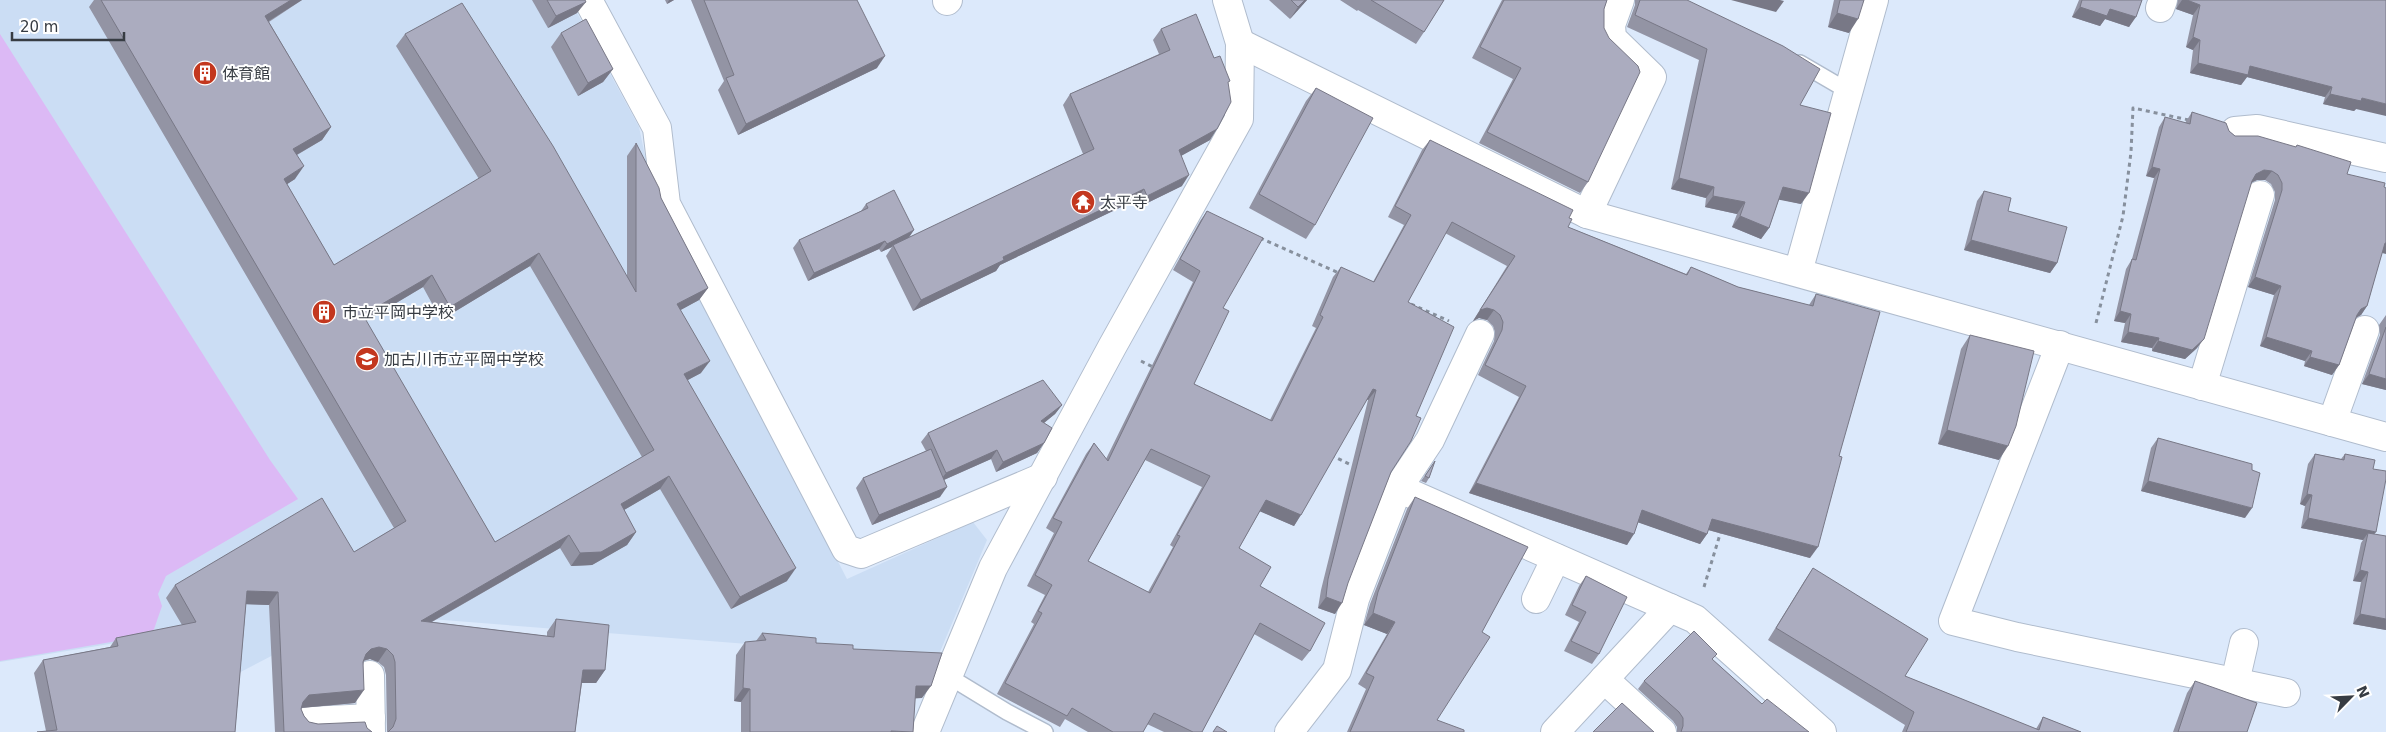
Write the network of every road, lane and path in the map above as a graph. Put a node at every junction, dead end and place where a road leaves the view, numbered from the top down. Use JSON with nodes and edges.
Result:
{"nodes":[{"id":1,"x":588,"y":0,"type":"edge"},
{"id":2,"x":1227,"y":0,"type":"edge"},
{"id":3,"x":1620,"y":0,"type":"edge"},
{"id":4,"x":1874,"y":0,"type":"edge"},
{"id":5,"x":1240,"y":43,"type":"junction"},
{"id":6,"x":1790,"y":56,"type":"edge"},
{"id":7,"x":1848,"y":91,"type":"junction"},
{"id":8,"x":2235,"y":131,"type":"joint"},
{"id":9,"x":2386,"y":158,"type":"edge"},
{"id":10,"x":2260,"y":194,"type":"dead end"},
{"id":11,"x":1588,"y":214,"type":"junction"},
{"id":12,"x":1253,"y":236,"type":"edge"},
{"id":13,"x":1798,"y":272,"type":"junction"},
{"id":14,"x":1344,"y":275,"type":"edge"},
{"id":15,"x":1407,"y":303,"type":"edge"},
{"id":16,"x":2365,"y":330,"type":"dead end"},
{"id":17,"x":1480,"y":334,"type":"joint"},
{"id":18,"x":2060,"y":345,"type":"junction"},
{"id":19,"x":1112,"y":347,"type":"junction"},
{"id":20,"x":2089,"y":353,"type":"junction"},
{"id":21,"x":1154,"y":368,"type":"edge"},
{"id":22,"x":2202,"y":386,"type":"junction"},
{"id":23,"x":2332,"y":422,"type":"junction"},
{"id":24,"x":2386,"y":437,"type":"edge"},
{"id":25,"x":1328,"y":454,"type":"edge"},
{"id":26,"x":1043,"y":477,"type":"junction"},
{"id":27,"x":1398,"y":488,"type":"junction"},
{"id":28,"x":1722,"y":525,"type":"edge"},
{"id":29,"x":1556,"y":558,"type":"junction"},
{"id":30,"x":1536,"y":599,"type":"dead end"},
{"id":31,"x":1670,"y":608,"type":"junction"},
{"id":32,"x":1695,"y":619,"type":"junction"},
{"id":33,"x":2244,"y":643,"type":"dead end"},
{"id":34,"x":370,"y":675,"type":"dead end"},
{"id":35,"x":948,"y":676,"type":"junction"},
{"id":36,"x":1604,"y":679,"type":"junction"},
{"id":37,"x":2235,"y":682,"type":"junction"},
{"id":38,"x":2286,"y":693,"type":"dead end"},
{"id":39,"x":308,"y":721,"type":"edge"},
{"id":40,"x":371,"y":725,"type":"edge"},
{"id":41,"x":925,"y":732,"type":"edge"},
{"id":42,"x":1045,"y":732,"type":"edge"},
{"id":43,"x":1289,"y":732,"type":"edge"},
{"id":44,"x":1555,"y":732,"type":"edge"},
{"id":45,"x":1662,"y":732,"type":"edge"},
{"id":46,"x":1822,"y":732,"type":"edge"}],
"edges":[{"from":1,"to":26,"type":"street"},
{"from":2,"to":5,"type":"street"},
{"from":3,"to":11,"type":"street"},
{"from":4,"to":7,"type":"street"},
{"from":5,"to":11,"type":"street"},
{"from":5,"to":19,"type":"street"},
{"from":6,"to":7,"type":"lane"},
{"from":7,"to":13,"type":"street"},
{"from":8,"to":9,"type":"street"},
{"from":8,"to":20,"type":"path"},
{"from":10,"to":22,"type":"street"},
{"from":11,"to":13,"type":"street"},
{"from":12,"to":14,"type":"path"},
{"from":13,"to":18,"type":"street"},
{"from":15,"to":17,"type":"path"},
{"from":16,"to":23,"type":"street"},
{"from":17,"to":27,"type":"street"},
{"from":18,"to":20,"type":"street"},
{"from":18,"to":37,"type":"street"},
{"from":19,"to":21,"type":"path"},
{"from":19,"to":26,"type":"street"},
{"from":20,"to":22,"type":"street"},
{"from":22,"to":23,"type":"street"},
{"from":23,"to":24,"type":"street"},
{"from":25,"to":27,"type":"path"},
{"from":26,"to":35,"type":"street"},
{"from":27,"to":29,"type":"street"},
{"from":27,"to":43,"type":"street"},
{"from":28,"to":32,"type":"path"},
{"from":29,"to":30,"type":"street"},
{"from":29,"to":31,"type":"street"},
{"from":31,"to":32,"type":"street"},
{"from":31,"to":36,"type":"street"},
{"from":32,"to":46,"type":"street"},
{"from":33,"to":37,"type":"street"},
{"from":34,"to":40,"type":"street"},
{"from":35,"to":41,"type":"street"},
{"from":35,"to":42,"type":"lane"},
{"from":36,"to":44,"type":"street"},
{"from":36,"to":45,"type":"street"},
{"from":37,"to":38,"type":"street"},
{"from":39,"to":40,"type":"street"}]}
